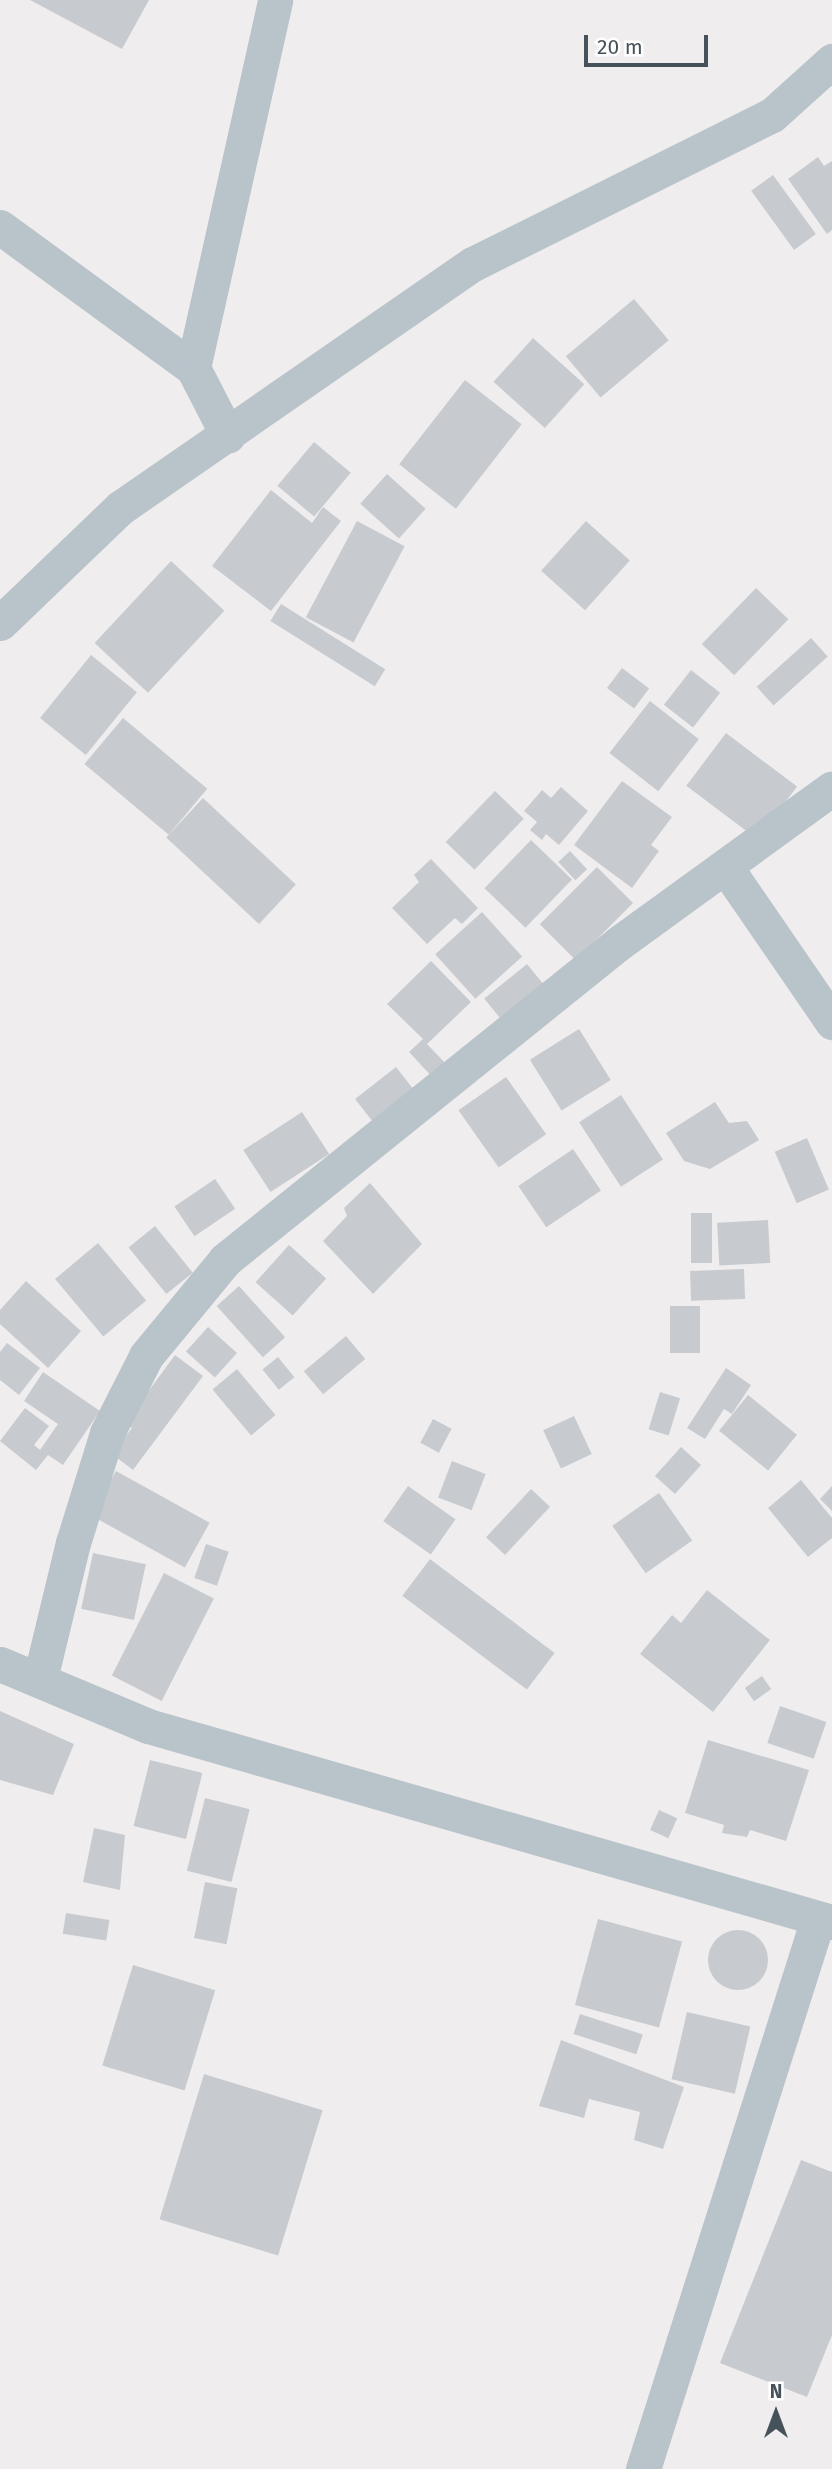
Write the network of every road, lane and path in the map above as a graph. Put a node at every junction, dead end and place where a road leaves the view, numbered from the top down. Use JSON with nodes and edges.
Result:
{"nodes":[{"id":1,"x":275,"y":0,"type":"edge"},
{"id":2,"x":832,"y":61,"type":"edge"},
{"id":3,"x":0,"y":227,"type":"edge"},
{"id":4,"x":193,"y":368,"type":"junction"},
{"id":5,"x":228,"y":436,"type":"junction"},
{"id":6,"x":0,"y":623,"type":"edge"},
{"id":7,"x":832,"y":788,"type":"edge"},
{"id":8,"x":727,"y":869,"type":"junction"},
{"id":9,"x":832,"y":1022,"type":"edge"},
{"id":10,"x":0,"y":1664,"type":"edge"},
{"id":11,"x":40,"y":1679,"type":"junction"},
{"id":12,"x":825,"y":1921,"type":"edge"},
{"id":13,"x":643,"y":2469,"type":"edge"}],
"edges":[{"from":1,"to":4,"type":"street"},
{"from":2,"to":5,"type":"street"},
{"from":3,"to":4,"type":"street"},
{"from":4,"to":5,"type":"street"},
{"from":5,"to":6,"type":"street"},
{"from":7,"to":8,"type":"street"},
{"from":8,"to":9,"type":"street"},
{"from":8,"to":11,"type":"street"},
{"from":10,"to":11,"type":"street"},
{"from":11,"to":12,"type":"street"},
{"from":12,"to":13,"type":"street"}]}
